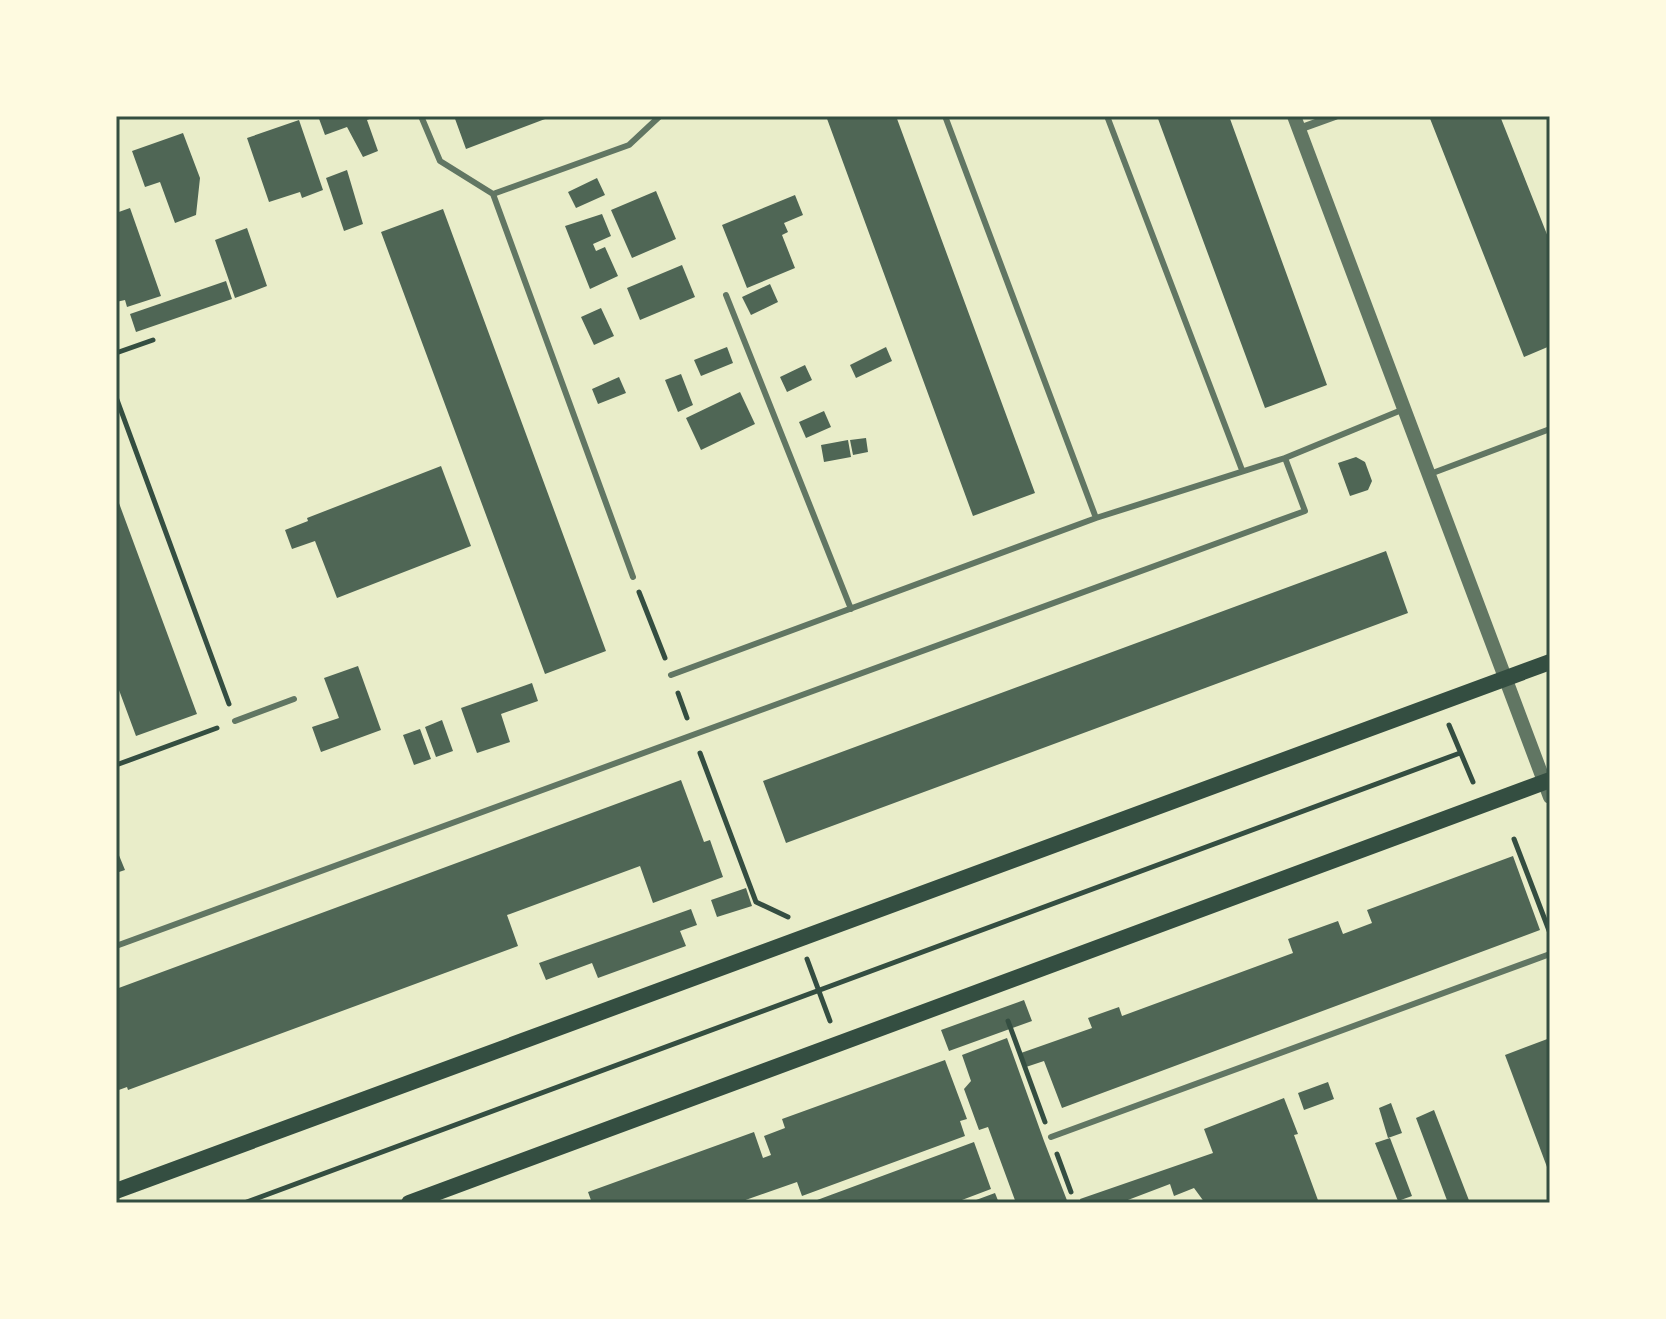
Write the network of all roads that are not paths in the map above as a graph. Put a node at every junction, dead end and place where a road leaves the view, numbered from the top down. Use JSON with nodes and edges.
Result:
{"nodes":[{"id":1,"x":421,"y":116,"type":"edge"},
{"id":2,"x":660,"y":116,"type":"edge"},
{"id":3,"x":945,"y":116,"type":"edge"},
{"id":4,"x":1107,"y":116,"type":"edge"},
{"id":5,"x":1335,"y":116,"type":"edge"},
{"id":6,"x":1297,"y":123,"type":"edge"},
{"id":7,"x":493,"y":194,"type":"junction"},
{"id":8,"x":726,"y":295,"type":"dead end"},
{"id":9,"x":1404,"y":409,"type":"junction"},
{"id":10,"x":1550,"y":429,"type":"edge"},
{"id":11,"x":1285,"y":458,"type":"junction"},
{"id":12,"x":1242,"y":470,"type":"junction"},
{"id":13,"x":1430,"y":475,"type":"junction"},
{"id":14,"x":1096,"y":518,"type":"junction"},
{"id":15,"x":633,"y":577,"type":"road end"},
{"id":16,"x":851,"y":609,"type":"junction"},
{"id":17,"x":1550,"y":662,"type":"edge"},
{"id":18,"x":671,"y":675,"type":"road end"},
{"id":19,"x":1508,"y":678,"type":"junction"},
{"id":20,"x":294,"y":699,"type":"dead end"},
{"id":21,"x":235,"y":721,"type":"road end"},
{"id":22,"x":1548,"y":786,"type":"edge"},
{"id":23,"x":116,"y":946,"type":"edge"},
{"id":24,"x":1550,"y":954,"type":"edge"},
{"id":25,"x":1051,"y":1137,"type":"road end"},
{"id":26,"x":116,"y":1191,"type":"edge"},
{"id":27,"x":409,"y":1203,"type":"edge"}],
"edges":[{"from":1,"to":7,"type":"lane"},
{"from":2,"to":7,"type":"lane"},
{"from":3,"to":14,"type":"lane"},
{"from":4,"to":12,"type":"lane"},
{"from":5,"to":6,"type":"street"},
{"from":6,"to":9,"type":"street"},
{"from":7,"to":15,"type":"lane"},
{"from":8,"to":16,"type":"lane"},
{"from":9,"to":11,"type":"lane"},
{"from":9,"to":13,"type":"street"},
{"from":10,"to":13,"type":"lane"},
{"from":11,"to":12,"type":"lane"},
{"from":11,"to":23,"type":"lane"},
{"from":12,"to":14,"type":"lane"},
{"from":13,"to":19,"type":"street"},
{"from":14,"to":16,"type":"lane"},
{"from":16,"to":18,"type":"lane"},
{"from":17,"to":19,"type":"main road"},
{"from":19,"to":22,"type":"street"},
{"from":19,"to":26,"type":"main road"},
{"from":20,"to":21,"type":"lane"},
{"from":22,"to":27,"type":"main road"},
{"from":24,"to":25,"type":"lane"}]}
